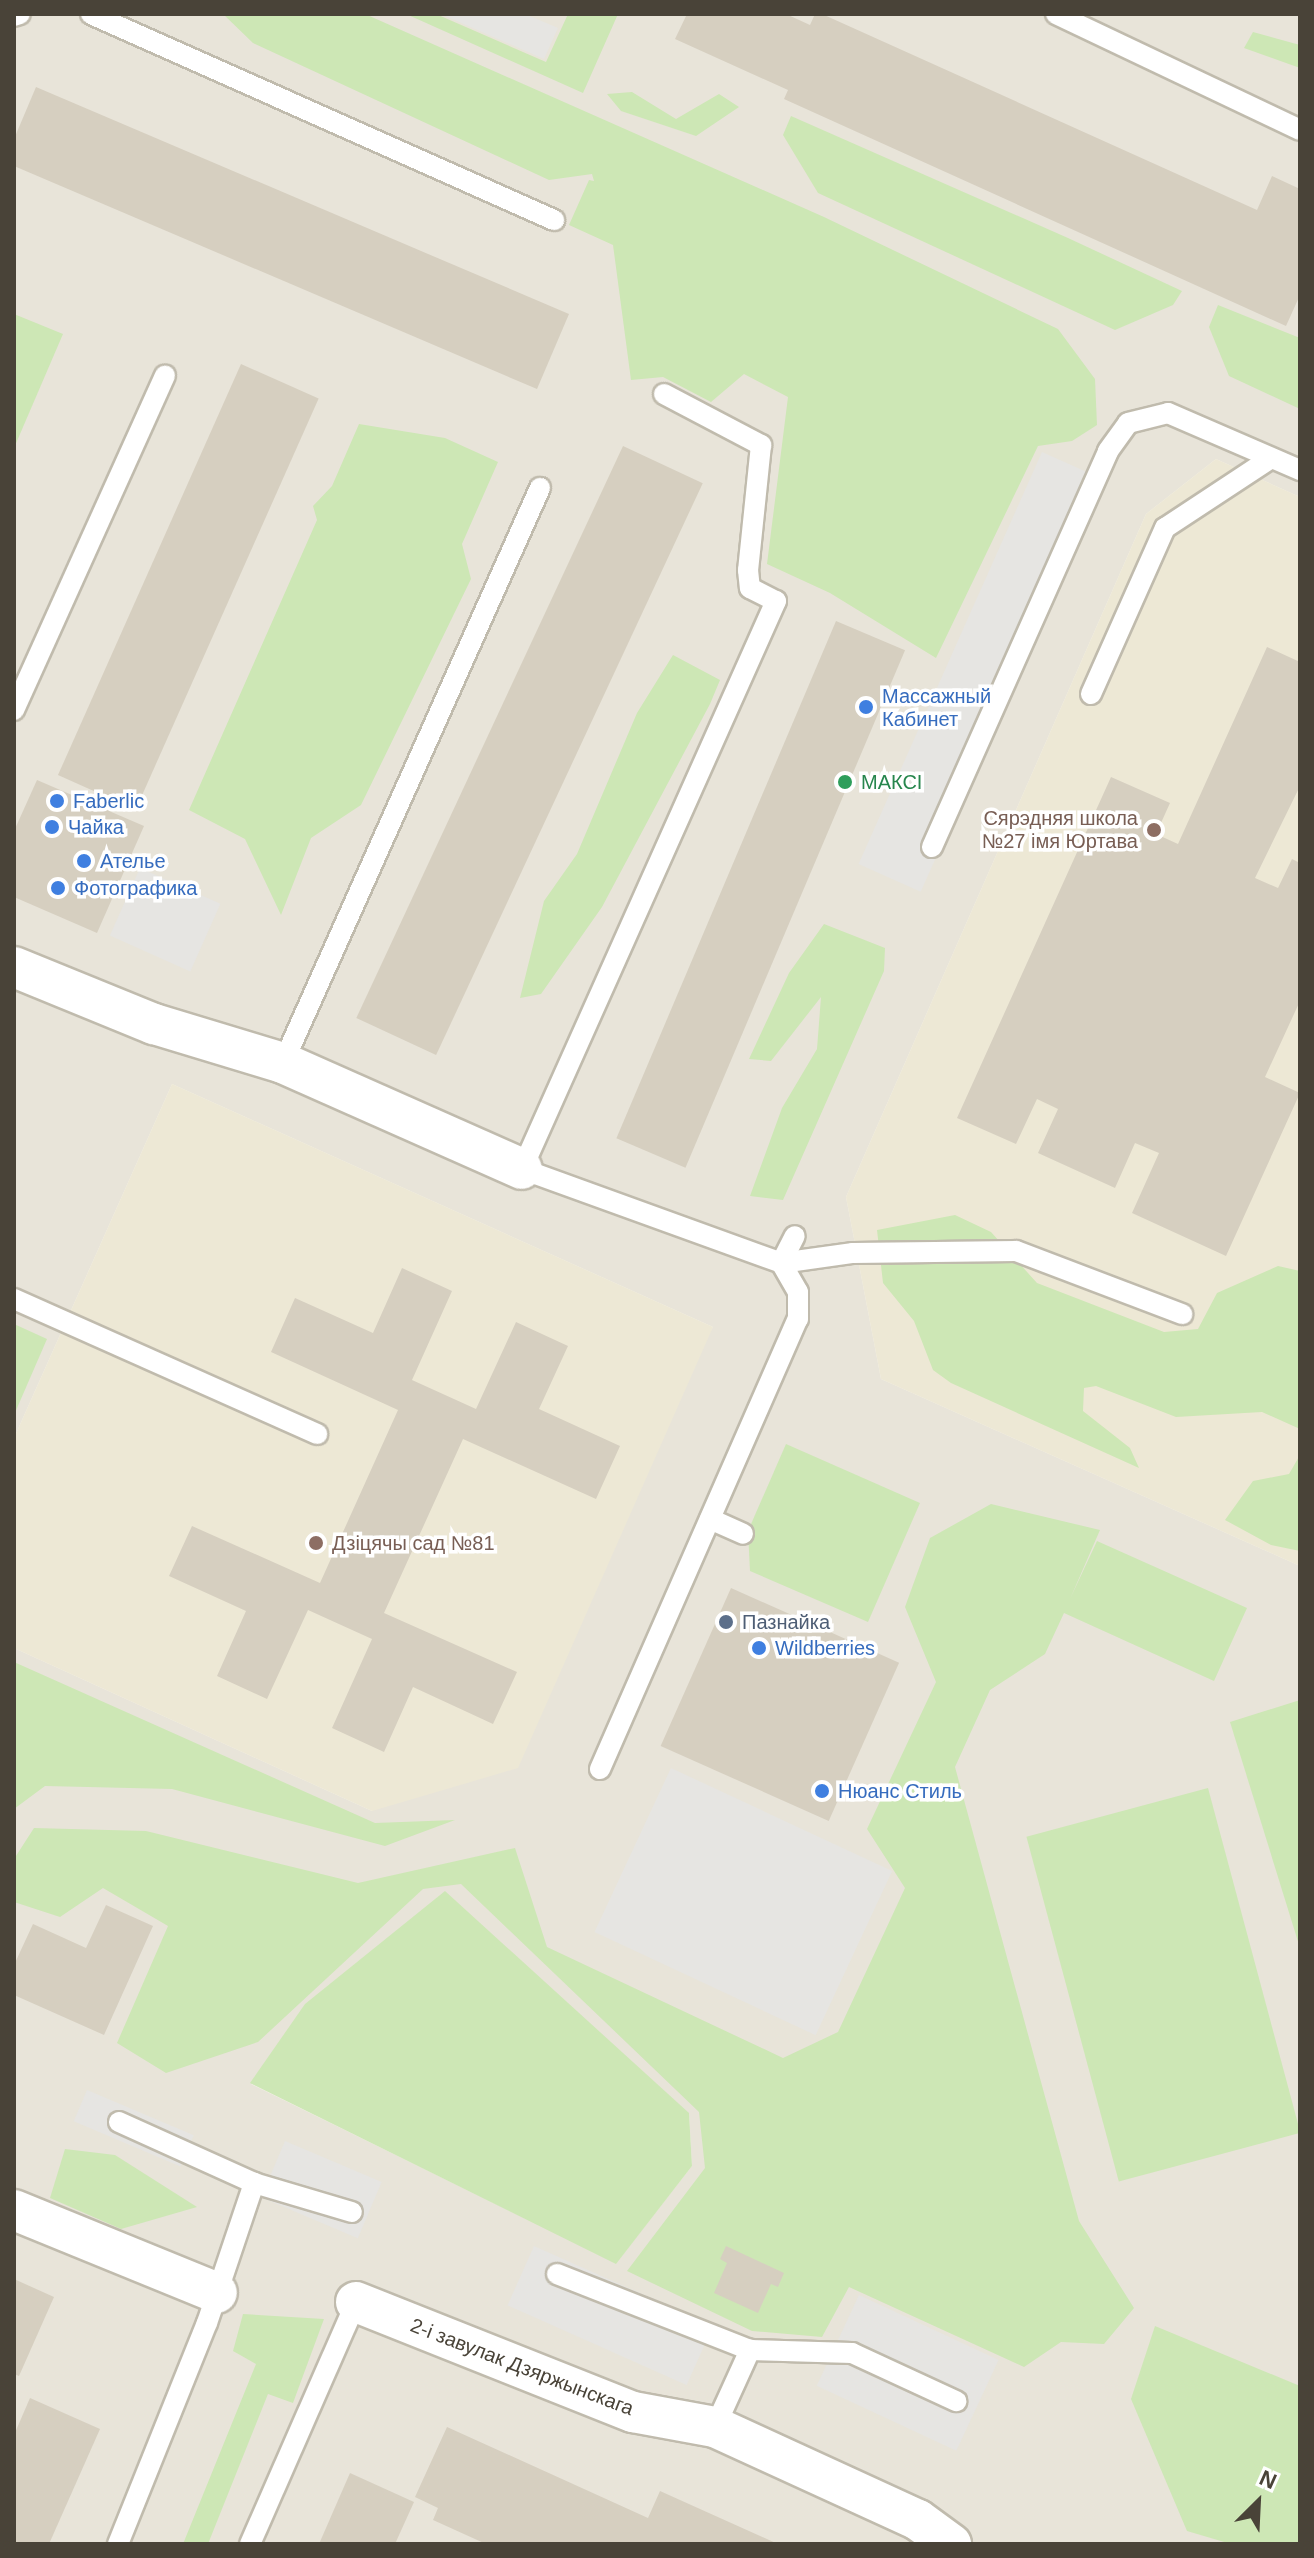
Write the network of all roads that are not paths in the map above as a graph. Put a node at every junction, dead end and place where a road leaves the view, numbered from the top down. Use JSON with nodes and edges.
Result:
{"nodes":[{"id":1,"x":20,"y":14,"type":"edge"},
{"id":2,"x":91,"y":14,"type":"edge"},
{"id":3,"x":1056,"y":14,"type":"edge"},
{"id":4,"x":14,"y":16,"type":"edge"},
{"id":5,"x":1300,"y":130,"type":"edge"},
{"id":6,"x":554,"y":220,"type":"dead end"},
{"id":7,"x":165,"y":375,"type":"dead end"},
{"id":8,"x":664,"y":394,"type":"dead end"},
{"id":9,"x":1271,"y":458,"type":"junction"},
{"id":10,"x":1300,"y":470,"type":"edge"},
{"id":11,"x":540,"y":488,"type":"dead end"},
{"id":12,"x":1091,"y":694,"type":"dead end"},
{"id":13,"x":14,"y":710,"type":"edge"},
{"id":14,"x":932,"y":847,"type":"dead end"},
{"id":15,"x":14,"y":967,"type":"edge"},
{"id":16,"x":283,"y":1063,"type":"junction"},
{"id":17,"x":522,"y":1169,"type":"junction"},
{"id":18,"x":795,"y":1236,"type":"dead end"},
{"id":19,"x":781,"y":1263,"type":"junction"},
{"id":20,"x":14,"y":1299,"type":"edge"},
{"id":21,"x":1182,"y":1314,"type":"dead end"},
{"id":22,"x":317,"y":1434,"type":"dead end"},
{"id":23,"x":710,"y":1519,"type":"junction"},
{"id":24,"x":743,"y":1534,"type":"dead end"},
{"id":25,"x":600,"y":1769,"type":"dead end"},
{"id":26,"x":119,"y":2122,"type":"dead end"},
{"id":27,"x":254,"y":2183,"type":"junction"},
{"id":28,"x":14,"y":2210,"type":"edge"},
{"id":29,"x":352,"y":2212,"type":"dead end"},
{"id":30,"x":557,"y":2274,"type":"dead end"},
{"id":31,"x":217,"y":2293,"type":"junction"},
{"id":32,"x":356,"y":2302,"type":"joint"},
{"id":33,"x":750,"y":2350,"type":"junction"},
{"id":34,"x":956,"y":2401,"type":"dead end"},
{"id":35,"x":715,"y":2427,"type":"junction"},
{"id":36,"x":118,"y":2544,"type":"edge"},
{"id":37,"x":250,"y":2544,"type":"edge"},
{"id":38,"x":951,"y":2544,"type":"edge"}],
"edges":[{"from":1,"to":4,"type":"lane"},
{"from":2,"to":6,"type":"lane"},
{"from":3,"to":5,"type":"lane"},
{"from":7,"to":13,"type":"lane"},
{"from":8,"to":17,"type":"lane"},
{"from":9,"to":10,"type":"lane"},
{"from":9,"to":12,"type":"lane"},
{"from":9,"to":14,"type":"lane"},
{"from":11,"to":16,"type":"lane"},
{"from":15,"to":16,"type":"street"},
{"from":16,"to":17,"type":"street"},
{"from":17,"to":19,"type":"lane"},
{"from":18,"to":19,"type":"lane"},
{"from":19,"to":21,"type":"lane"},
{"from":19,"to":23,"type":"lane"},
{"from":20,"to":22,"type":"lane"},
{"from":23,"to":24,"type":"lane"},
{"from":23,"to":25,"type":"lane"},
{"from":26,"to":27,"type":"lane"},
{"from":27,"to":29,"type":"lane"},
{"from":27,"to":31,"type":"lane"},
{"from":28,"to":31,"type":"street"},
{"from":30,"to":33,"type":"lane"},
{"from":31,"to":36,"type":"lane"},
{"from":32,"to":35,"type":"street","name":"2-і завулак Дзяржынскага"},
{"from":32,"to":37,"type":"lane"},
{"from":33,"to":34,"type":"lane"},
{"from":33,"to":35,"type":"lane"},
{"from":35,"to":38,"type":"street","name":"2-і завулак Дзяржынскага"}]}
